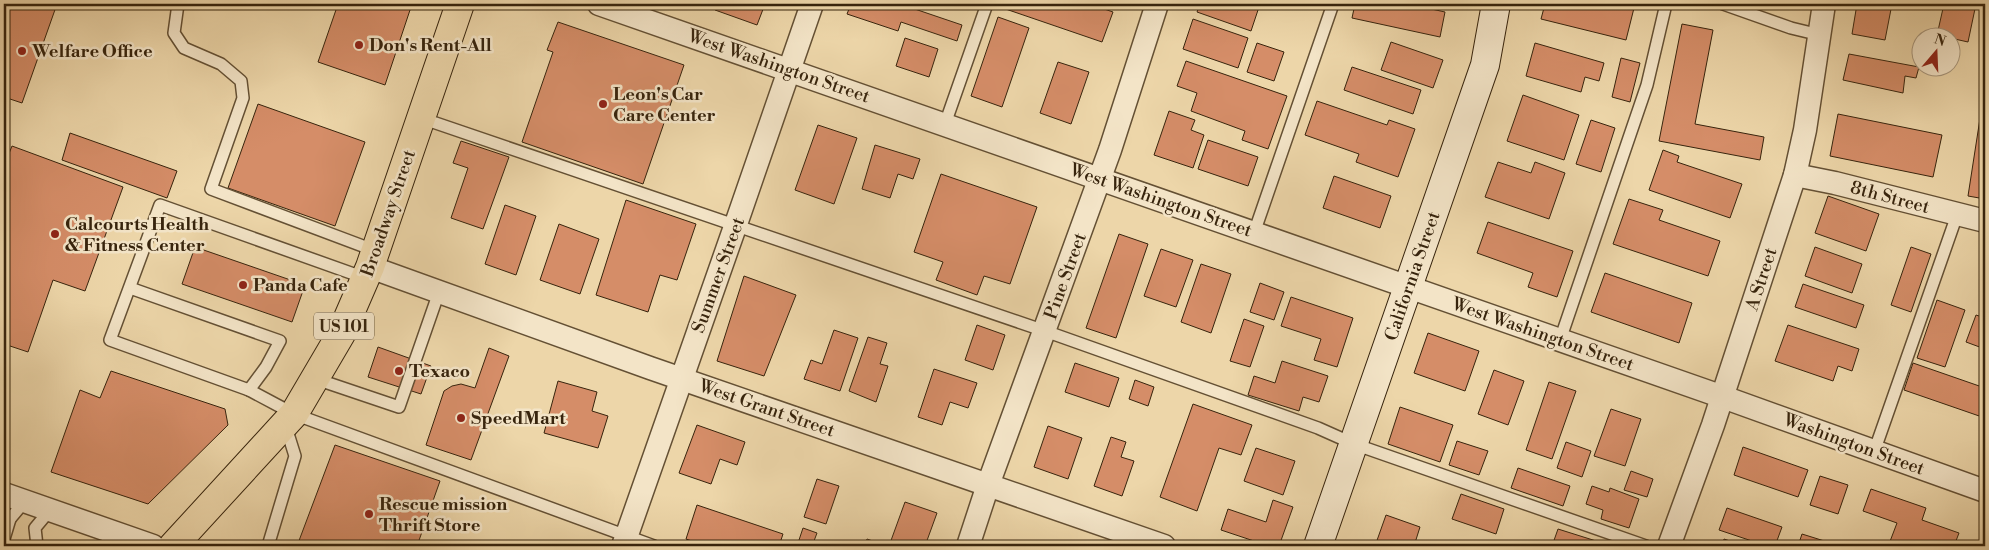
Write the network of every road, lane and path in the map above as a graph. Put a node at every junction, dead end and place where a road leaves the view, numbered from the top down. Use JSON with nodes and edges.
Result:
{"nodes":[{"id":1,"x":178,"y":4,"type":"edge"},
{"id":2,"x":460,"y":4,"type":"edge"},
{"id":3,"x":599,"y":4,"type":"edge"},
{"id":4,"x":812,"y":4,"type":"edge"},
{"id":5,"x":987,"y":4,"type":"edge"},
{"id":6,"x":1158,"y":4,"type":"edge"},
{"id":7,"x":1333,"y":4,"type":"edge"},
{"id":8,"x":1496,"y":4,"type":"edge"},
{"id":9,"x":1666,"y":4,"type":"edge"},
{"id":10,"x":1723,"y":4,"type":"edge"},
{"id":11,"x":1824,"y":4,"type":"edge"},
{"id":12,"x":1820,"y":35,"type":"junction"},
{"id":13,"x":788,"y":69,"type":"junction"},
{"id":14,"x":420,"y":118,"type":"junction"},
{"id":15,"x":945,"y":124,"type":"junction"},
{"id":16,"x":1795,"y":175,"type":"junction"},
{"id":17,"x":1100,"y":179,"type":"junction"},
{"id":18,"x":1957,"y":215,"type":"junction"},
{"id":19,"x":1985,"y":221,"type":"edge"},
{"id":20,"x":736,"y":224,"type":"junction"},
{"id":21,"x":1254,"y":233,"type":"junction"},
{"id":22,"x":371,"y":266,"type":"junction"},
{"id":23,"x":1409,"y":287,"type":"junction"},
{"id":24,"x":130,"y":288,"type":"junction"},
{"id":25,"x":439,"y":292,"type":"junction"},
{"id":26,"x":1045,"y":331,"type":"junction"},
{"id":27,"x":1560,"y":340,"type":"junction"},
{"id":28,"x":682,"y":378,"type":"junction"},
{"id":29,"x":316,"y":379,"type":"junction"},
{"id":30,"x":249,"y":390,"type":"junction"},
{"id":31,"x":1723,"y":397,"type":"junction"},
{"id":32,"x":290,"y":419,"type":"junction"},
{"id":33,"x":1354,"y":444,"type":"junction"},
{"id":34,"x":1874,"y":452,"type":"junction"},
{"id":35,"x":988,"y":485,"type":"junction"},
{"id":36,"x":1985,"y":490,"type":"edge"},
{"id":37,"x":4,"y":494,"type":"edge"},
{"id":38,"x":25,"y":501,"type":"junction"},
{"id":39,"x":50,"y":510,"type":"junction"},
{"id":40,"x":7,"y":523,"type":"edge"},
{"id":41,"x":4,"y":539,"type":"edge"},
{"id":42,"x":625,"y":542,"type":"edge"},
{"id":43,"x":37,"y":546,"type":"edge"},
{"id":44,"x":153,"y":546,"type":"edge"},
{"id":45,"x":173,"y":546,"type":"edge"},
{"id":46,"x":268,"y":546,"type":"edge"},
{"id":47,"x":654,"y":546,"type":"edge"},
{"id":48,"x":968,"y":546,"type":"edge"},
{"id":49,"x":1164,"y":546,"type":"edge"},
{"id":50,"x":1318,"y":546,"type":"edge"},
{"id":51,"x":1646,"y":546,"type":"edge"},
{"id":52,"x":1669,"y":546,"type":"edge"}],
"edges":[{"from":1,"to":22,"type":"lane"},
{"from":2,"to":14,"type":"highway","name":"Broadway Street","number":"US 101"},
{"from":3,"to":13,"type":"street","name":"West Washington Street"},
{"from":4,"to":13,"type":"street","name":"Summer Street"},
{"from":5,"to":15,"type":"lane"},
{"from":6,"to":17,"type":"street","name":"Pine Street"},
{"from":7,"to":21,"type":"lane"},
{"from":8,"to":23,"type":"street","name":"California Street"},
{"from":9,"to":27,"type":"lane"},
{"from":10,"to":12,"type":"lane"},
{"from":11,"to":12,"type":"street","name":"A Street"},
{"from":12,"to":16,"type":"street","name":"A Street"},
{"from":13,"to":15,"type":"street","name":"West Washington Street"},
{"from":13,"to":20,"type":"street","name":"Summer Street"},
{"from":14,"to":20,"type":"lane"},
{"from":14,"to":22,"type":"highway","name":"Broadway Street","number":"US 101"},
{"from":15,"to":17,"type":"street","name":"West Washington Street"},
{"from":16,"to":18,"type":"street","name":"8th Street"},
{"from":16,"to":31,"type":"street","name":"A Street"},
{"from":17,"to":21,"type":"street","name":"West Washington Street"},
{"from":17,"to":26,"type":"street","name":"Pine Street"},
{"from":18,"to":19,"type":"street","name":"8th Street"},
{"from":18,"to":34,"type":"lane"},
{"from":20,"to":26,"type":"lane"},
{"from":20,"to":28,"type":"street","name":"Summer Street"},
{"from":21,"to":23,"type":"street","name":"West Washington Street"},
{"from":22,"to":24,"type":"lane"},
{"from":22,"to":25,"type":"street","name":"West Grant Street"},
{"from":22,"to":29,"type":"highway","name":"Broadway Street","number":"US 101"},
{"from":23,"to":27,"type":"street","name":"West Washington Street"},
{"from":23,"to":33,"type":"street","name":"California Street"},
{"from":24,"to":30,"type":"lane"},
{"from":24,"to":30,"type":"lane"},
{"from":25,"to":28,"type":"street","name":"West Grant Street"},
{"from":25,"to":29,"type":"lane"},
{"from":26,"to":33,"type":"lane"},
{"from":26,"to":35,"type":"street","name":"Pine Street"},
{"from":27,"to":31,"type":"street","name":"West Washington Street"},
{"from":28,"to":35,"type":"street","name":"West Grant Street"},
{"from":28,"to":42,"type":"street","name":"Summer Street"},
{"from":29,"to":32,"type":"highway","name":"Broadway Street","number":"US 101"},
{"from":30,"to":32,"type":"lane"},
{"from":31,"to":34,"type":"street","name":"Washington Street"},
{"from":31,"to":52,"type":"street","name":"A Street"},
{"from":32,"to":42,"type":"lane"},
{"from":32,"to":45,"type":"highway","name":"Broadway Street","number":"US 101"},
{"from":32,"to":46,"type":"lane"},
{"from":33,"to":50,"type":"street","name":"California Street"},
{"from":33,"to":51,"type":"lane"},
{"from":34,"to":36,"type":"street","name":"Washington Street"},
{"from":35,"to":48,"type":"street","name":"Pine Street"},
{"from":35,"to":49,"type":"street","name":"West Grant Street"},
{"from":37,"to":38,"type":"street"},
{"from":38,"to":39,"type":"street"},
{"from":38,"to":40,"type":"lane"},
{"from":39,"to":43,"type":"lane"},
{"from":39,"to":44,"type":"street"},
{"from":40,"to":41,"type":"lane"},
{"from":42,"to":47,"type":"lane"}]}
